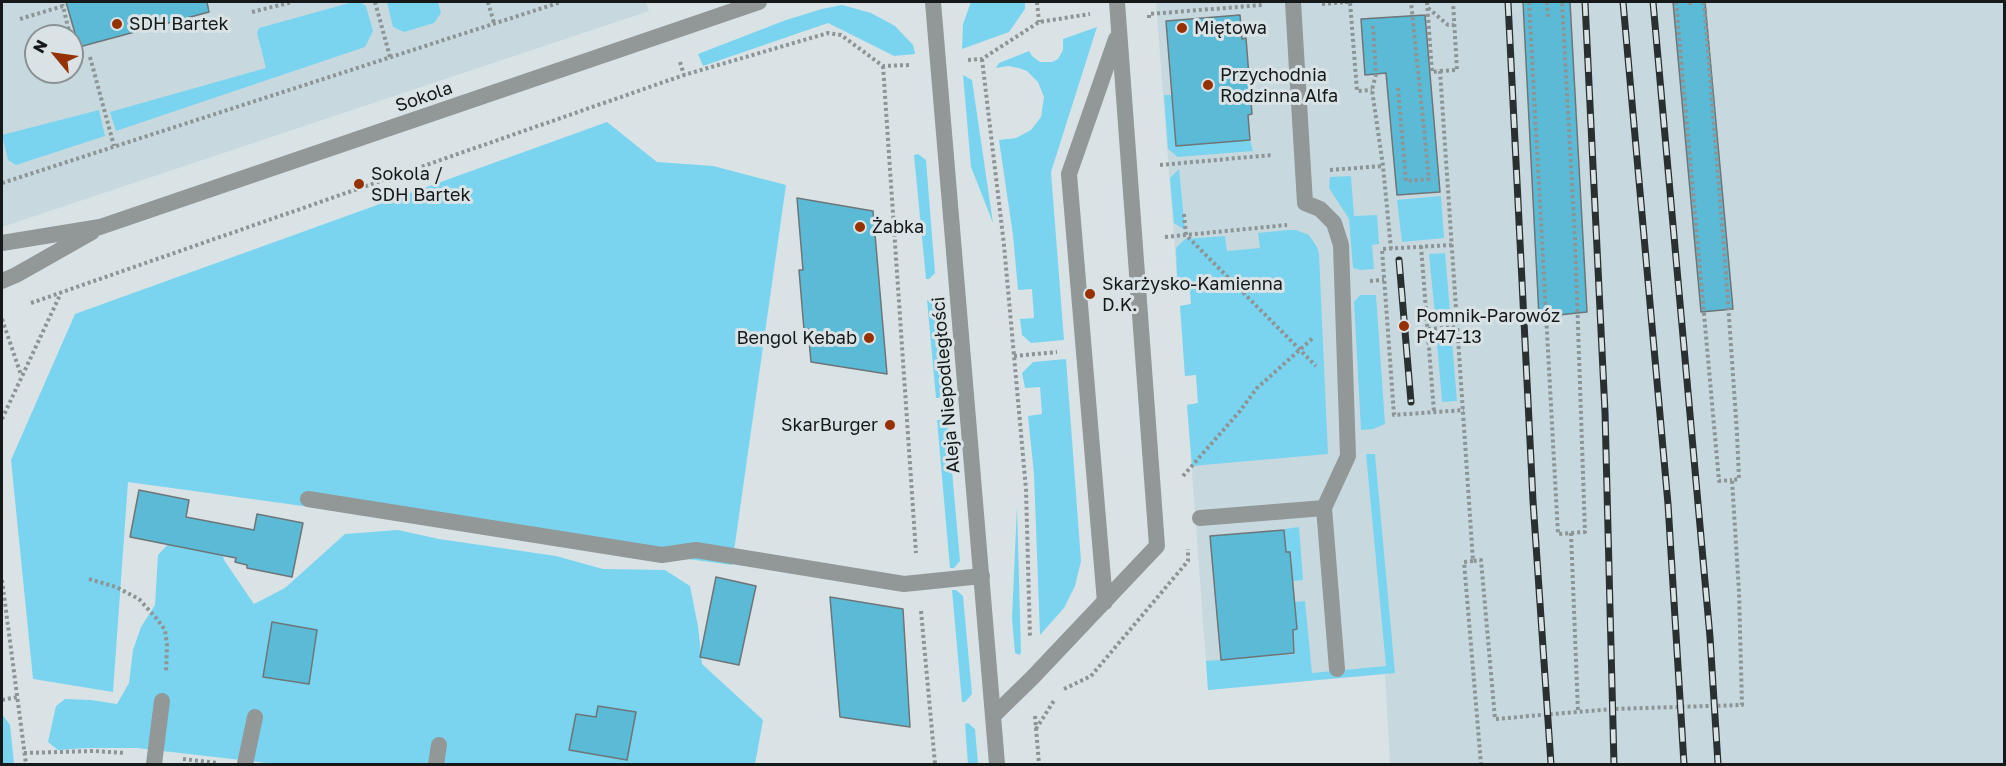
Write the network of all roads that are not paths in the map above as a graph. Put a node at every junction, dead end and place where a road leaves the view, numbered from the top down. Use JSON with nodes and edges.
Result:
{"nodes":[{"id":1,"x":758,"y":2,"type":"edge"},
{"id":2,"x":933,"y":2,"type":"edge"},
{"id":3,"x":1117,"y":2,"type":"edge"},
{"id":4,"x":1293,"y":2,"type":"edge"},
{"id":5,"x":1118,"y":32,"type":"junction"},
{"id":6,"x":100,"y":228,"type":"junction"},
{"id":7,"x":2,"y":243,"type":"edge"},
{"id":8,"x":2,"y":281,"type":"edge"},
{"id":9,"x":308,"y":499,"type":"dead end"},
{"id":10,"x":1324,"y":508,"type":"junction"},
{"id":11,"x":1200,"y":518,"type":"dead end"},
{"id":12,"x":982,"y":576,"type":"junction"},
{"id":13,"x":1105,"y":602,"type":"junction"},
{"id":14,"x":1337,"y":669,"type":"dead end"},
{"id":15,"x":162,"y":701,"type":"road end"},
{"id":16,"x":993,"y":716,"type":"junction"},
{"id":17,"x":255,"y":717,"type":"dead end"},
{"id":18,"x":440,"y":745,"type":"dead end"},
{"id":19,"x":154,"y":765,"type":"edge"},
{"id":20,"x":245,"y":765,"type":"edge"},
{"id":21,"x":436,"y":765,"type":"edge"},
{"id":22,"x":997,"y":765,"type":"edge"}],
"edges":[{"from":1,"to":6,"type":"street","name":"Sokola"},
{"from":2,"to":12,"type":"street","name":"Aleja Niepodległości"},
{"from":3,"to":5,"type":"street"},
{"from":4,"to":10,"type":"street"},
{"from":5,"to":13,"type":"street"},
{"from":5,"to":13,"type":"street"},
{"from":6,"to":7,"type":"street","name":"Sokola"},
{"from":6,"to":8,"type":"street","name":"Sokola"},
{"from":9,"to":12,"type":"street"},
{"from":10,"to":11,"type":"street"},
{"from":10,"to":14,"type":"street"},
{"from":12,"to":16,"type":"street","name":"Aleja Niepodległości"},
{"from":13,"to":16,"type":"street"},
{"from":15,"to":19,"type":"street"},
{"from":16,"to":22,"type":"street","name":"Aleja Niepodległości"},
{"from":17,"to":20,"type":"street"},
{"from":18,"to":21,"type":"street"}]}
